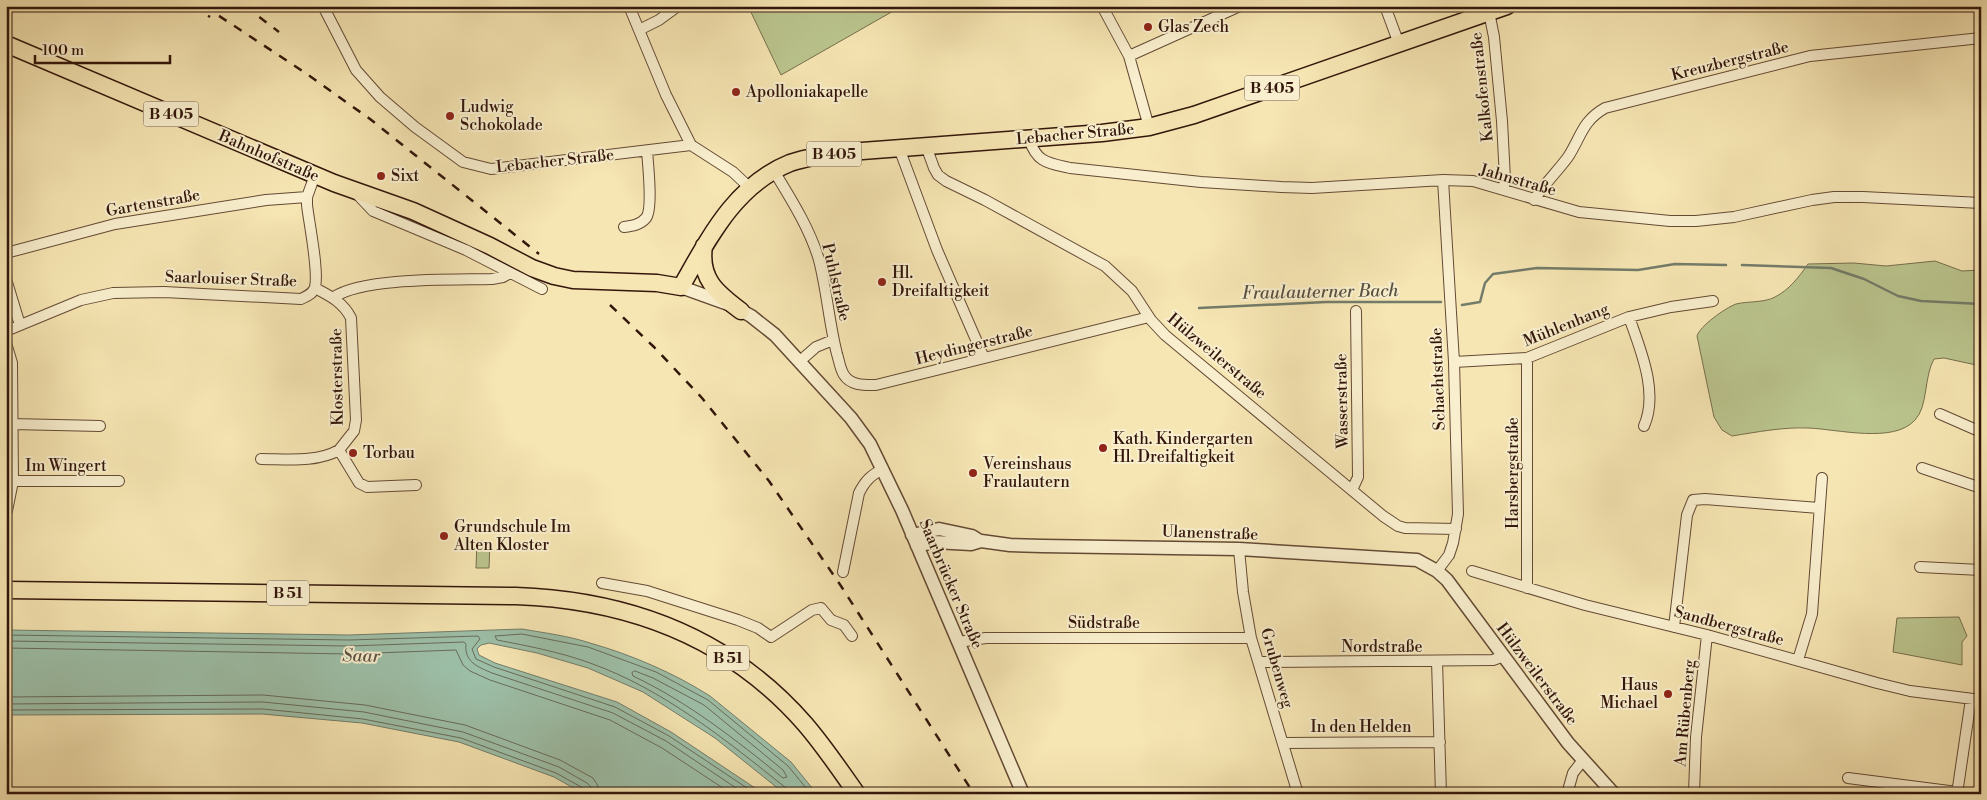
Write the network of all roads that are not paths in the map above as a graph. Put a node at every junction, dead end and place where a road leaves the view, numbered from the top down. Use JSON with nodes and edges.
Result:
{"nodes":[{"id":1,"x":323,"y":6,"type":"edge"},
{"id":2,"x":629,"y":6,"type":"edge"},
{"id":3,"x":678,"y":6,"type":"edge"},
{"id":4,"x":1102,"y":6,"type":"edge"},
{"id":5,"x":1240,"y":6,"type":"edge"},
{"id":6,"x":1385,"y":6,"type":"edge"},
{"id":7,"x":1507,"y":6,"type":"edge"},
{"id":8,"x":1489,"y":12,"type":"junction"},
{"id":9,"x":639,"y":30,"type":"junction"},
{"id":10,"x":1981,"y":38,"type":"edge"},
{"id":11,"x":6,"y":44,"type":"edge"},
{"id":12,"x":1399,"y":44,"type":"junction"},
{"id":13,"x":1129,"y":56,"type":"junction"},
{"id":14,"x":1149,"y":127,"type":"junction"},
{"id":15,"x":1029,"y":139,"type":"junction"},
{"id":16,"x":691,"y":145,"type":"junction"},
{"id":17,"x":926,"y":146,"type":"junction"},
{"id":18,"x":899,"y":148,"type":"junction"},
{"id":19,"x":647,"y":151,"type":"junction"},
{"id":20,"x":774,"y":171,"type":"junction"},
{"id":21,"x":315,"y":175,"type":"junction"},
{"id":22,"x":1443,"y":180,"type":"junction"},
{"id":23,"x":750,"y":188,"type":"junction"},
{"id":24,"x":1504,"y":189,"type":"junction"},
{"id":25,"x":354,"y":191,"type":"junction"},
{"id":26,"x":308,"y":198,"type":"junction"},
{"id":27,"x":1534,"y":200,"type":"junction"},
{"id":28,"x":1981,"y":204,"type":"edge"},
{"id":29,"x":624,"y":227,"type":"dead end"},
{"id":30,"x":704,"y":246,"type":"junction"},
{"id":31,"x":6,"y":253,"type":"edge"},
{"id":32,"x":510,"y":273,"type":"junction"},
{"id":33,"x":6,"y":279,"type":"edge"},
{"id":34,"x":681,"y":286,"type":"junction"},
{"id":35,"x":315,"y":288,"type":"junction"},
{"id":36,"x":542,"y":290,"type":"dead end"},
{"id":37,"x":334,"y":298,"type":"junction"},
{"id":38,"x":1713,"y":302,"type":"dead end"},
{"id":39,"x":741,"y":311,"type":"junction"},
{"id":40,"x":1356,"y":311,"type":"dead end"},
{"id":41,"x":1149,"y":317,"type":"junction"},
{"id":42,"x":1629,"y":317,"type":"junction"},
{"id":43,"x":20,"y":325,"type":"junction"},
{"id":44,"x":6,"y":331,"type":"edge"},
{"id":45,"x":833,"y":340,"type":"junction"},
{"id":46,"x":6,"y":342,"type":"edge"},
{"id":47,"x":984,"y":358,"type":"junction"},
{"id":48,"x":1527,"y":358,"type":"junction"},
{"id":49,"x":800,"y":361,"type":"junction"},
{"id":50,"x":1454,"y":362,"type":"junction"},
{"id":51,"x":1940,"y":414,"type":"dead end"},
{"id":52,"x":12,"y":424,"type":"junction"},
{"id":53,"x":100,"y":426,"type":"dead end"},
{"id":54,"x":1644,"y":426,"type":"dead end"},
{"id":55,"x":1981,"y":432,"type":"edge"},
{"id":56,"x":339,"y":450,"type":"junction"},
{"id":57,"x":261,"y":459,"type":"dead end"},
{"id":58,"x":1922,"y":468,"type":"dead end"},
{"id":59,"x":883,"y":469,"type":"junction"},
{"id":60,"x":1822,"y":478,"type":"dead end"},
{"id":61,"x":13,"y":481,"type":"junction"},
{"id":62,"x":119,"y":481,"type":"dead end"},
{"id":63,"x":416,"y":485,"type":"dead end"},
{"id":64,"x":1981,"y":488,"type":"edge"},
{"id":65,"x":1352,"y":490,"type":"junction"},
{"id":66,"x":1819,"y":508,"type":"junction"},
{"id":67,"x":7,"y":511,"type":"edge"},
{"id":68,"x":1456,"y":529,"type":"junction"},
{"id":69,"x":915,"y":541,"type":"junction"},
{"id":70,"x":1239,"y":549,"type":"junction"},
{"id":71,"x":1920,"y":567,"type":"dead end"},
{"id":72,"x":1437,"y":570,"type":"junction"},
{"id":73,"x":1981,"y":570,"type":"edge"},
{"id":74,"x":1472,"y":571,"type":"dead end"},
{"id":75,"x":843,"y":572,"type":"dead end"},
{"id":76,"x":602,"y":583,"type":"dead end"},
{"id":77,"x":1528,"y":588,"type":"junction"},
{"id":78,"x":6,"y":590,"type":"edge"},
{"id":79,"x":1674,"y":627,"type":"junction"},
{"id":80,"x":1707,"y":635,"type":"junction"},
{"id":81,"x":852,"y":636,"type":"dead end"},
{"id":82,"x":1251,"y":638,"type":"junction"},
{"id":83,"x":958,"y":642,"type":"junction"},
{"id":84,"x":1504,"y":656,"type":"junction"},
{"id":85,"x":1798,"y":660,"type":"junction"},
{"id":86,"x":1259,"y":662,"type":"junction"},
{"id":87,"x":1437,"y":662,"type":"junction"},
{"id":88,"x":1976,"y":699,"type":"edge"},
{"id":89,"x":1440,"y":742,"type":"junction"},
{"id":90,"x":1283,"y":743,"type":"junction"},
{"id":91,"x":1583,"y":760,"type":"junction"},
{"id":92,"x":1848,"y":778,"type":"dead end"},
{"id":93,"x":1957,"y":793,"type":"edge"},
{"id":94,"x":857,"y":794,"type":"edge"},
{"id":95,"x":1023,"y":794,"type":"edge"},
{"id":96,"x":1298,"y":794,"type":"edge"},
{"id":97,"x":1441,"y":794,"type":"edge"},
{"id":98,"x":1567,"y":794,"type":"edge"},
{"id":99,"x":1614,"y":794,"type":"edge"},
{"id":100,"x":1694,"y":794,"type":"edge"}],
"edges":[{"from":1,"to":19,"type":"street","name":"Lebacher Straße"},
{"from":2,"to":9,"type":"street"},
{"from":3,"to":9,"type":"street"},
{"from":4,"to":13,"type":"street"},
{"from":5,"to":13,"type":"street"},
{"from":6,"to":12,"type":"street"},
{"from":7,"to":8,"type":"main road","name":"Lebacher Straße","number":"B 405"},
{"from":8,"to":12,"type":"main road","name":"Lebacher Straße","number":"B 405"},
{"from":8,"to":24,"type":"street","name":"Kalkofenstraße"},
{"from":9,"to":16,"type":"street"},
{"from":10,"to":27,"type":"street","name":"Kreuzbergstraße"},
{"from":11,"to":21,"type":"main road","name":"Bahnhofstraße","number":"B 405"},
{"from":12,"to":14,"type":"main road","name":"Lebacher Straße","number":"B 405"},
{"from":13,"to":14,"type":"street"},
{"from":14,"to":15,"type":"main road","name":"Lebacher Straße","number":"B 405"},
{"from":15,"to":17,"type":"main road","name":"Lebacher Straße","number":"B 405"},
{"from":15,"to":22,"type":"street","name":"Jahnstraße"},
{"from":16,"to":19,"type":"street","name":"Lebacher Straße"},
{"from":16,"to":23,"type":"street"},
{"from":17,"to":18,"type":"main road","name":"Lebacher Straße","number":"B 405"},
{"from":17,"to":41,"type":"street","name":"Hülzweilerstraße"},
{"from":18,"to":20,"type":"main road","name":"Lebacher Straße","number":"B 405"},
{"from":18,"to":47,"type":"street"},
{"from":19,"to":29,"type":"street"},
{"from":20,"to":23,"type":"main road","name":"Lebacher Straße","number":"B 405"},
{"from":20,"to":45,"type":"street","name":"Puhlstraße"},
{"from":21,"to":25,"type":"main road","name":"Bahnhofstraße","number":"B 405"},
{"from":21,"to":26,"type":"street"},
{"from":22,"to":24,"type":"street","name":"Jahnstraße"},
{"from":22,"to":50,"type":"street","name":"Schachtstraße"},
{"from":23,"to":30,"type":"main road","number":"B 405"},
{"from":24,"to":27,"type":"street","name":"Jahnstraße"},
{"from":25,"to":32,"type":"street"},
{"from":25,"to":34,"type":"main road","name":"Bahnhofstraße","number":"B 405"},
{"from":26,"to":31,"type":"street","name":"Gartenstraße"},
{"from":26,"to":35,"type":"street"},
{"from":27,"to":28,"type":"street","name":"Jahnstraße"},
{"from":30,"to":34,"type":"main road","number":"B 405"},
{"from":30,"to":39,"type":"main road"},
{"from":32,"to":36,"type":"street"},
{"from":32,"to":37,"type":"street"},
{"from":33,"to":43,"type":"street"},
{"from":34,"to":39,"type":"street","name":"Saarbrücker Straße"},
{"from":35,"to":37,"type":"street","name":"Saarlouiser Straße"},
{"from":35,"to":43,"type":"street","name":"Saarlouiser Straße"},
{"from":37,"to":56,"type":"street","name":"Klosterstraße"},
{"from":38,"to":42,"type":"street","name":"Mühlenhang"},
{"from":39,"to":49,"type":"street","name":"Saarbrücker Straße"},
{"from":40,"to":65,"type":"street","name":"Wasserstraße"},
{"from":41,"to":47,"type":"street","name":"Heydingerstraße"},
{"from":41,"to":65,"type":"street","name":"Hülzweilerstraße"},
{"from":42,"to":48,"type":"street","name":"Mühlenhang"},
{"from":42,"to":54,"type":"street","name":"Mühlenhang"},
{"from":43,"to":44,"type":"street","name":"Saarlouiser Straße"},
{"from":45,"to":47,"type":"street","name":"Heydingerstraße"},
{"from":45,"to":49,"type":"street","name":"Puhlstraße"},
{"from":46,"to":52,"type":"street","name":"Im Wingert"},
{"from":48,"to":50,"type":"street","name":"Mühlenhang"},
{"from":48,"to":77,"type":"street","name":"Harsbergstraße"},
{"from":49,"to":59,"type":"street","name":"Saarbrücker Straße"},
{"from":50,"to":68,"type":"street","name":"Schachtstraße"},
{"from":51,"to":55,"type":"street"},
{"from":52,"to":53,"type":"street"},
{"from":52,"to":61,"type":"street","name":"Im Wingert"},
{"from":56,"to":57,"type":"street"},
{"from":56,"to":63,"type":"street","name":"Klosterstraße"},
{"from":58,"to":64,"type":"street"},
{"from":59,"to":69,"type":"street","name":"Saarbrücker Straße"},
{"from":59,"to":75,"type":"street"},
{"from":60,"to":66,"type":"street"},
{"from":61,"to":62,"type":"street","name":"Im Wingert"},
{"from":61,"to":67,"type":"street","name":"Im Wingert"},
{"from":65,"to":68,"type":"street","name":"Hülzweilerstraße"},
{"from":66,"to":79,"type":"street"},
{"from":66,"to":85,"type":"street"},
{"from":68,"to":72,"type":"street","name":"Schachtstraße"},
{"from":69,"to":70,"type":"street","name":"Ulanenstraße"},
{"from":69,"to":83,"type":"street","name":"Saarbrücker Straße"},
{"from":70,"to":72,"type":"street","name":"Ulanenstraße"},
{"from":70,"to":82,"type":"street","name":"Grubenweg"},
{"from":71,"to":73,"type":"street"},
{"from":72,"to":84,"type":"street","name":"Hülzweilerstraße"},
{"from":74,"to":77,"type":"street","name":"Sandbergstraße"},
{"from":76,"to":81,"type":"street"},
{"from":77,"to":79,"type":"street","name":"Sandbergstraße"},
{"from":78,"to":94,"type":"main road","number":"B 51"},
{"from":79,"to":80,"type":"street","name":"Sandbergstraße"},
{"from":80,"to":85,"type":"street","name":"Sandbergstraße"},
{"from":80,"to":100,"type":"street","name":"Am Rübenberg"},
{"from":82,"to":83,"type":"street","name":"Südstraße"},
{"from":82,"to":86,"type":"street","name":"Grubenweg"},
{"from":83,"to":95,"type":"street","name":"Saarbrücker Straße"},
{"from":84,"to":87,"type":"street","name":"Nordstraße"},
{"from":84,"to":91,"type":"street","name":"Hülzweilerstraße"},
{"from":85,"to":88,"type":"street","name":"Sandbergstraße"},
{"from":86,"to":87,"type":"street","name":"Nordstraße"},
{"from":86,"to":90,"type":"street","name":"Grubenweg"},
{"from":87,"to":89,"type":"street"},
{"from":88,"to":93,"type":"street"},
{"from":89,"to":90,"type":"street","name":"In den Helden"},
{"from":89,"to":97,"type":"street"},
{"from":90,"to":96,"type":"street","name":"Grubenweg"},
{"from":91,"to":98,"type":"street"},
{"from":91,"to":99,"type":"street","name":"Hülzweilerstraße"},
{"from":92,"to":93,"type":"street"}]}
